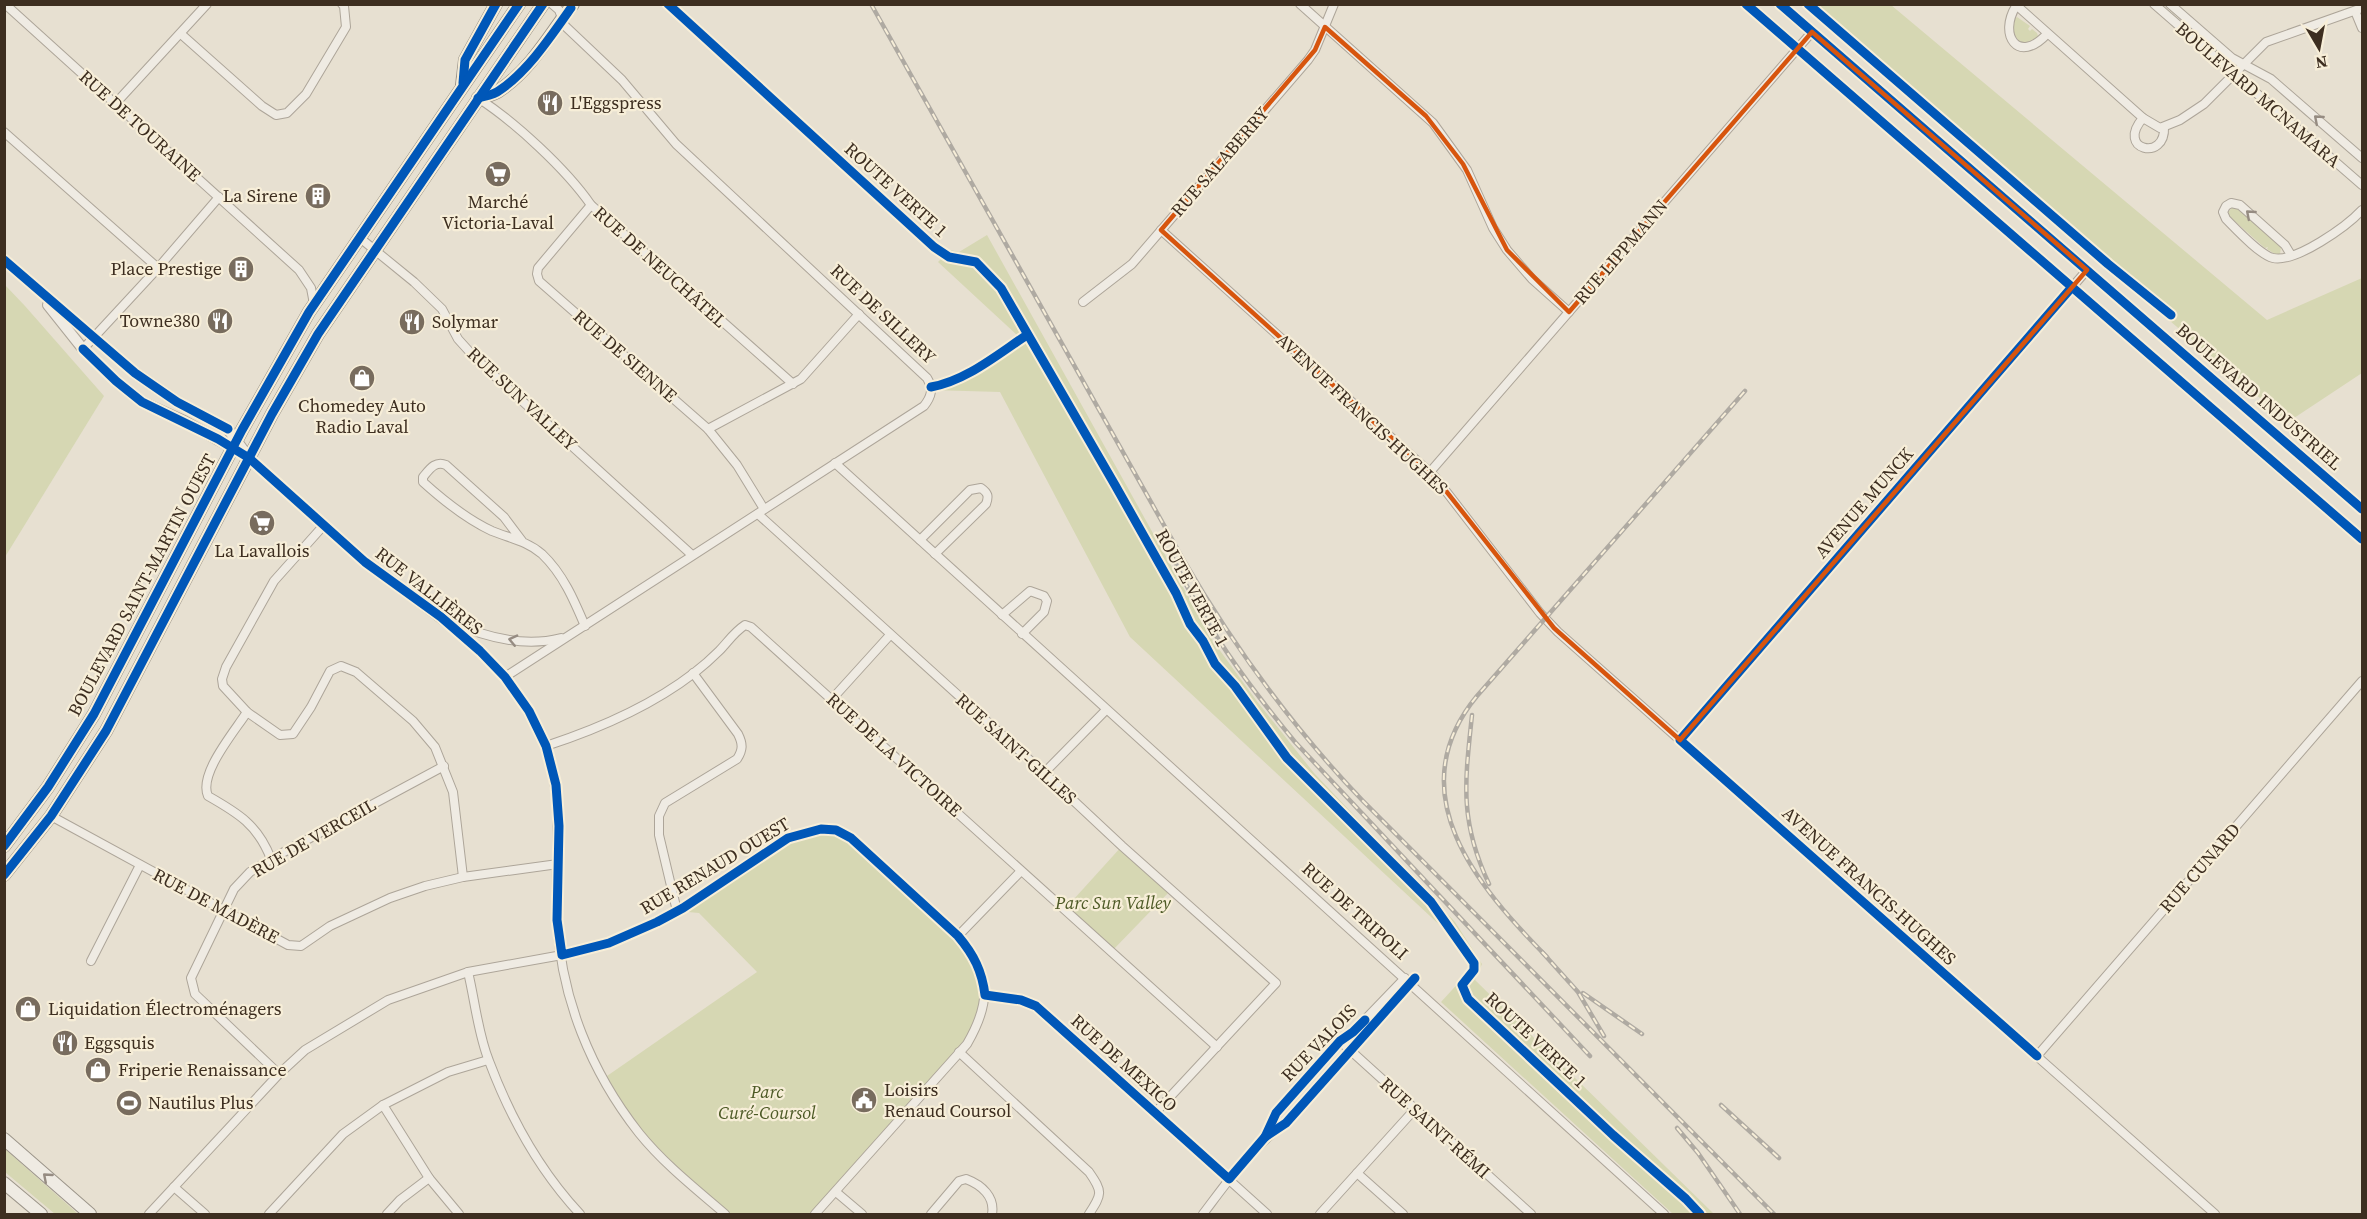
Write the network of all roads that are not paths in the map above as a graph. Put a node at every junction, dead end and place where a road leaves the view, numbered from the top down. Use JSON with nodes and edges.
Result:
{"nodes":[{"id":1,"x":5,"y":4,"type":"edge"},
{"id":2,"x":207,"y":4,"type":"edge"},
{"id":3,"x":342,"y":4,"type":"edge"},
{"id":4,"x":496,"y":4,"type":"edge"},
{"id":5,"x":519,"y":4,"type":"edge"},
{"id":6,"x":543,"y":4,"type":"edge"},
{"id":7,"x":552,"y":4,"type":"edge"},
{"id":8,"x":573,"y":4,"type":"edge"},
{"id":9,"x":1300,"y":4,"type":"edge"},
{"id":10,"x":1334,"y":4,"type":"edge"},
{"id":11,"x":1746,"y":4,"type":"edge"},
{"id":12,"x":1780,"y":4,"type":"edge"},
{"id":13,"x":2154,"y":4,"type":"edge"},
{"id":14,"x":2170,"y":4,"type":"edge"},
{"id":15,"x":2015,"y":5,"type":"edge"},
{"id":16,"x":2359,"y":10,"type":"edge"},
{"id":17,"x":563,"y":20,"type":"junction"},
{"id":18,"x":1325,"y":27,"type":"junction"},
{"id":19,"x":2362,"y":28,"type":"edge"},
{"id":20,"x":1812,"y":32,"type":"junction"},
{"id":21,"x":181,"y":34,"type":"junction"},
{"id":22,"x":2047,"y":34,"type":"junction"},
{"id":23,"x":1797,"y":49,"type":"junction"},
{"id":24,"x":2244,"y":64,"type":"junction"},
{"id":25,"x":2235,"y":74,"type":"junction"},
{"id":26,"x":462,"y":88,"type":"junction"},
{"id":27,"x":478,"y":98,"type":"junction"},
{"id":28,"x":115,"y":104,"type":"junction"},
{"id":29,"x":2143,"y":118,"type":"junction"},
{"id":30,"x":2164,"y":127,"type":"junction"},
{"id":31,"x":4,"y":132,"type":"edge"},
{"id":32,"x":2362,"y":158,"type":"edge"},
{"id":33,"x":2362,"y":185,"type":"edge"},
{"id":34,"x":219,"y":197,"type":"junction"},
{"id":35,"x":591,"y":205,"type":"junction"},
{"id":36,"x":2362,"y":210,"type":"edge"},
{"id":37,"x":1161,"y":230,"type":"junction"},
{"id":38,"x":360,"y":238,"type":"junction"},
{"id":39,"x":375,"y":249,"type":"junction"},
{"id":40,"x":2291,"y":255,"type":"junction"},
{"id":41,"x":4,"y":260,"type":"edge"},
{"id":42,"x":159,"y":268,"type":"junction"},
{"id":43,"x":2087,"y":270,"type":"junction"},
{"id":44,"x":2072,"y":287,"type":"junction"},
{"id":45,"x":35,"y":288,"type":"junction"},
{"id":46,"x":1083,"y":302,"type":"dead end"},
{"id":47,"x":315,"y":304,"type":"junction"},
{"id":48,"x":1569,"y":312,"type":"junction"},
{"id":49,"x":860,"y":314,"type":"junction"},
{"id":50,"x":94,"y":336,"type":"junction"},
{"id":51,"x":83,"y":349,"type":"junction"},
{"id":52,"x":793,"y":384,"type":"junction"},
{"id":53,"x":708,"y":429,"type":"junction"},
{"id":54,"x":234,"y":444,"type":"junction"},
{"id":55,"x":249,"y":458,"type":"junction"},
{"id":56,"x":835,"y":463,"type":"junction"},
{"id":57,"x":1430,"y":472,"type":"junction"},
{"id":58,"x":2362,"y":509,"type":"edge"},
{"id":59,"x":761,"y":512,"type":"junction"},
{"id":60,"x":324,"y":525,"type":"junction"},
{"id":61,"x":2362,"y":539,"type":"edge"},
{"id":62,"x":920,"y":540,"type":"junction"},
{"id":63,"x":522,"y":541,"type":"junction"},
{"id":64,"x":934,"y":554,"type":"junction"},
{"id":65,"x":692,"y":555,"type":"junction"},
{"id":66,"x":1002,"y":615,"type":"junction"},
{"id":67,"x":441,"y":617,"type":"junction"},
{"id":68,"x":585,"y":626,"type":"junction"},
{"id":69,"x":1022,"y":634,"type":"junction"},
{"id":70,"x":570,"y":635,"type":"junction"},
{"id":71,"x":890,"y":635,"type":"junction"},
{"id":72,"x":693,"y":674,"type":"junction"},
{"id":73,"x":505,"y":677,"type":"junction"},
{"id":74,"x":2362,"y":681,"type":"edge"},
{"id":75,"x":832,"y":699,"type":"junction"},
{"id":76,"x":1106,"y":710,"type":"junction"},
{"id":77,"x":247,"y":712,"type":"junction"},
{"id":78,"x":1680,"y":740,"type":"junction"},
{"id":79,"x":546,"y":746,"type":"junction"},
{"id":80,"x":444,"y":766,"type":"junction"},
{"id":81,"x":1044,"y":773,"type":"junction"},
{"id":82,"x":51,"y":816,"type":"junction"},
{"id":83,"x":4,"y":846,"type":"edge"},
{"id":84,"x":271,"y":859,"type":"junction"},
{"id":85,"x":558,"y":864,"type":"junction"},
{"id":86,"x":140,"y":865,"type":"junction"},
{"id":87,"x":1021,"y":871,"type":"junction"},
{"id":88,"x":4,"y":875,"type":"edge"},
{"id":89,"x":463,"y":877,"type":"junction"},
{"id":90,"x":225,"y":909,"type":"junction"},
{"id":91,"x":677,"y":911,"type":"junction"},
{"id":92,"x":958,"y":936,"type":"junction"},
{"id":93,"x":562,"y":955,"type":"junction"},
{"id":94,"x":92,"y":961,"type":"dead end"},
{"id":95,"x":468,"y":972,"type":"junction"},
{"id":96,"x":1407,"y":981,"type":"junction"},
{"id":97,"x":985,"y":995,"type":"junction"},
{"id":98,"x":1340,"y":1041,"type":"junction"},
{"id":99,"x":1217,"y":1047,"type":"junction"},
{"id":100,"x":1350,"y":1051,"type":"junction"},
{"id":101,"x":959,"y":1052,"type":"junction"},
{"id":102,"x":2037,"y":1056,"type":"junction"},
{"id":103,"x":488,"y":1060,"type":"junction"},
{"id":104,"x":279,"y":1074,"type":"junction"},
{"id":105,"x":383,"y":1105,"type":"junction"},
{"id":106,"x":1415,"y":1109,"type":"junction"},
{"id":107,"x":1155,"y":1113,"type":"junction"},
{"id":108,"x":1265,"y":1137,"type":"junction"},
{"id":109,"x":4,"y":1139,"type":"edge"},
{"id":110,"x":1357,"y":1173,"type":"junction"},
{"id":111,"x":429,"y":1178,"type":"junction"},
{"id":112,"x":1229,"y":1179,"type":"junction"},
{"id":113,"x":4,"y":1183,"type":"edge"},
{"id":114,"x":174,"y":1187,"type":"junction"},
{"id":115,"x":836,"y":1192,"type":"junction"},
{"id":116,"x":41,"y":1215,"type":"edge"},
{"id":117,"x":90,"y":1215,"type":"edge"},
{"id":118,"x":149,"y":1215,"type":"edge"},
{"id":119,"x":205,"y":1215,"type":"edge"},
{"id":120,"x":269,"y":1215,"type":"edge"},
{"id":121,"x":387,"y":1215,"type":"edge"},
{"id":122,"x":459,"y":1215,"type":"edge"},
{"id":123,"x":580,"y":1215,"type":"edge"},
{"id":124,"x":725,"y":1215,"type":"edge"},
{"id":125,"x":814,"y":1215,"type":"edge"},
{"id":126,"x":862,"y":1215,"type":"edge"},
{"id":127,"x":931,"y":1215,"type":"edge"},
{"id":128,"x":992,"y":1215,"type":"edge"},
{"id":129,"x":1089,"y":1215,"type":"edge"},
{"id":130,"x":1203,"y":1215,"type":"edge"},
{"id":131,"x":1268,"y":1215,"type":"edge"},
{"id":132,"x":1320,"y":1215,"type":"edge"},
{"id":133,"x":1403,"y":1215,"type":"edge"},
{"id":134,"x":1531,"y":1215,"type":"edge"},
{"id":135,"x":1664,"y":1215,"type":"edge"},
{"id":136,"x":2215,"y":1215,"type":"edge"}],
"edges":[{"from":1,"to":28,"type":"street","name":"RUE DE TOURAINE"},
{"from":2,"to":21,"type":"street"},
{"from":3,"to":21,"type":"street"},
{"from":4,"to":26,"type":"main road"},
{"from":5,"to":26,"type":"main road","name":"BOULEVARD SAINT-MARTIN OUEST"},
{"from":6,"to":27,"type":"main road","name":"BOULEVARD SAINT-MARTIN OUEST"},
{"from":7,"to":17,"type":"street","name":"RUE DE SILLERY"},
{"from":8,"to":17,"type":"main road"},
{"from":9,"to":18,"type":"street"},
{"from":10,"to":18,"type":"street","name":"RUE SALABERRY"},
{"from":11,"to":23,"type":"street"},
{"from":12,"to":20,"type":"street","name":"BOULEVARD INDUSTRIEL"},
{"from":13,"to":25,"type":"street","name":"BOULEVARD MCNAMARA"},
{"from":14,"to":24,"type":"street","name":"BOULEVARD MCNAMARA"},
{"from":15,"to":22,"type":"street"},
{"from":15,"to":22,"type":"street"},
{"from":16,"to":19,"type":"street"},
{"from":16,"to":24,"type":"street"},
{"from":17,"to":27,"type":"main road"},
{"from":17,"to":49,"type":"street","name":"RUE DE SILLERY"},
{"from":18,"to":37,"type":"street","name":"RUE SALABERRY"},
{"from":18,"to":48,"type":"street"},
{"from":20,"to":23,"type":"street","name":"RUE LIPPMANN"},
{"from":20,"to":43,"type":"street","name":"BOULEVARD INDUSTRIEL"},
{"from":21,"to":28,"type":"street"},
{"from":22,"to":29,"type":"street"},
{"from":23,"to":44,"type":"street"},
{"from":23,"to":48,"type":"street","name":"RUE LIPPMANN"},
{"from":24,"to":25,"type":"street"},
{"from":32,"to":24,"type":"street","name":"BOULEVARD MCNAMARA","one_way":true},
{"from":25,"to":30,"type":"street"},
{"from":25,"to":33,"type":"street","name":"BOULEVARD MCNAMARA"},
{"from":26,"to":38,"type":"main road","name":"BOULEVARD SAINT-MARTIN OUEST"},
{"from":27,"to":35,"type":"street","name":"RUE DE NEUCHÂTEL"},
{"from":27,"to":39,"type":"main road","name":"BOULEVARD SAINT-MARTIN OUEST"},
{"from":28,"to":34,"type":"street","name":"RUE DE TOURAINE"},
{"from":29,"to":30,"type":"street"},
{"from":29,"to":30,"type":"street"},
{"from":31,"to":42,"type":"street"},
{"from":34,"to":42,"type":"street"},
{"from":34,"to":47,"type":"street","name":"RUE DE TOURAINE"},
{"from":35,"to":52,"type":"street","name":"RUE DE NEUCHÂTEL"},
{"from":35,"to":53,"type":"street","name":"RUE DE SIENNE"},
{"from":36,"to":40,"type":"street"},
{"from":37,"to":46,"type":"street","name":"RUE SALABERRY"},
{"from":37,"to":57,"type":"street","name":"AVENUE FRANCIS-HUGHES"},
{"from":38,"to":39,"type":"street","name":"RUE SUN VALLEY"},
{"from":38,"to":47,"type":"main road","name":"BOULEVARD SAINT-MARTIN OUEST"},
{"from":39,"to":55,"type":"main road","name":"BOULEVARD SAINT-MARTIN OUEST"},
{"from":39,"to":65,"type":"street","name":"RUE SUN VALLEY"},
{"from":40,"to":40,"type":"street","one_way":true},
{"from":41,"to":45,"type":"street"},
{"from":42,"to":50,"type":"street"},
{"from":43,"to":44,"type":"street","name":"AVENUE MUNCK"},
{"from":43,"to":58,"type":"street","name":"BOULEVARD INDUSTRIEL"},
{"from":44,"to":61,"type":"street"},
{"from":44,"to":78,"type":"street","name":"AVENUE MUNCK"},
{"from":45,"to":50,"type":"street"},
{"from":45,"to":51,"type":"street"},
{"from":47,"to":54,"type":"main road","name":"BOULEVARD SAINT-MARTIN OUEST"},
{"from":48,"to":57,"type":"street","name":"RUE LIPPMANN"},
{"from":49,"to":52,"type":"street"},
{"from":49,"to":56,"type":"street","name":"RUE DE SILLERY"},
{"from":50,"to":51,"type":"street"},
{"from":50,"to":54,"type":"street"},
{"from":51,"to":54,"type":"street"},
{"from":52,"to":53,"type":"street"},
{"from":53,"to":59,"type":"street","name":"RUE DE SIENNE"},
{"from":54,"to":55,"type":"street"},
{"from":54,"to":83,"type":"main road","name":"BOULEVARD SAINT-MARTIN OUEST"},
{"from":55,"to":60,"type":"street","name":"RUE VALLIÈRES"},
{"from":55,"to":82,"type":"main road","name":"BOULEVARD SAINT-MARTIN OUEST"},
{"from":56,"to":59,"type":"street","name":"RUE DE SILLERY"},
{"from":56,"to":62,"type":"street","name":"RUE DE TRIPOLI"},
{"from":57,"to":78,"type":"street","name":"AVENUE FRANCIS-HUGHES"},
{"from":59,"to":65,"type":"street","name":"RUE DE SILLERY"},
{"from":59,"to":71,"type":"street","name":"RUE SAINT-GILLES"},
{"from":60,"to":67,"type":"street","name":"RUE VALLIÈRES"},
{"from":60,"to":77,"type":"street"},
{"from":62,"to":64,"type":"street","name":"RUE DE TRIPOLI"},
{"from":62,"to":64,"type":"street"},
{"from":63,"to":63,"type":"street"},
{"from":63,"to":68,"type":"street"},
{"from":64,"to":66,"type":"street","name":"RUE DE TRIPOLI"},
{"from":65,"to":68,"type":"street","name":"RUE DE SILLERY"},
{"from":66,"to":69,"type":"street","name":"RUE DE TRIPOLI"},
{"from":66,"to":69,"type":"street"},
{"from":70,"to":67,"type":"street","name":"RUE DE SILLERY","one_way":true},
{"from":67,"to":73,"type":"street","name":"RUE VALLIÈRES"},
{"from":68,"to":70,"type":"street","name":"RUE DE SILLERY"},
{"from":69,"to":76,"type":"street","name":"RUE DE TRIPOLI"},
{"from":70,"to":73,"type":"street","name":"RUE DE SILLERY"},
{"from":71,"to":75,"type":"street"},
{"from":71,"to":81,"type":"street","name":"RUE SAINT-GILLES"},
{"from":72,"to":75,"type":"street","name":"RUE DE LA VICTOIRE"},
{"from":72,"to":79,"type":"street","name":"RUE DE LA VICTOIRE"},
{"from":72,"to":91,"type":"street"},
{"from":73,"to":79,"type":"street","name":"RUE VALLIÈRES"},
{"from":74,"to":102,"type":"street","name":"RUE CUNARD"},
{"from":75,"to":87,"type":"street","name":"RUE DE LA VICTOIRE"},
{"from":76,"to":81,"type":"street"},
{"from":76,"to":96,"type":"street","name":"RUE DE TRIPOLI"},
{"from":77,"to":80,"type":"street"},
{"from":77,"to":84,"type":"street"},
{"from":78,"to":102,"type":"street","name":"AVENUE FRANCIS-HUGHES"},
{"from":79,"to":85,"type":"street","name":"RUE VALLIÈRES"},
{"from":80,"to":84,"type":"street","name":"RUE DE VERCEIL"},
{"from":80,"to":89,"type":"street"},
{"from":81,"to":99,"type":"street","name":"RUE SAINT-GILLES"},
{"from":82,"to":86,"type":"street","name":"RUE DE MADÈRE"},
{"from":82,"to":88,"type":"main road","name":"BOULEVARD SAINT-MARTIN OUEST"},
{"from":84,"to":90,"type":"street","name":"RUE DE VERCEIL"},
{"from":85,"to":89,"type":"street","name":"RUE DE MADÈRE"},
{"from":85,"to":93,"type":"street","name":"RUE VALLIÈRES"},
{"from":86,"to":90,"type":"street","name":"RUE DE MADÈRE"},
{"from":86,"to":94,"type":"street"},
{"from":87,"to":92,"type":"street"},
{"from":87,"to":99,"type":"street","name":"RUE DE LA VICTOIRE"},
{"from":89,"to":90,"type":"street","name":"RUE DE MADÈRE"},
{"from":90,"to":104,"type":"street","name":"RUE DE VERCEIL"},
{"from":91,"to":92,"type":"street","name":"RUE RENAUD OUEST"},
{"from":91,"to":93,"type":"street","name":"RUE RENAUD OUEST"},
{"from":92,"to":97,"type":"street"},
{"from":93,"to":95,"type":"street","name":"RUE RENAUD OUEST"},
{"from":93,"to":124,"type":"street","name":"RUE VALLIÈRES"},
{"from":95,"to":103,"type":"street"},
{"from":95,"to":104,"type":"street","name":"RUE RENAUD OUEST"},
{"from":96,"to":98,"type":"street","name":"RUE VALOIS"},
{"from":96,"to":100,"type":"street","name":"RUE VALOIS"},
{"from":96,"to":135,"type":"street","name":"RUE DE TRIPOLI"},
{"from":97,"to":101,"type":"street"},
{"from":97,"to":107,"type":"street","name":"RUE DE MEXICO"},
{"from":98,"to":100,"type":"street","name":"RUE SAINT-RÉMI"},
{"from":98,"to":108,"type":"street","name":"RUE VALOIS"},
{"from":99,"to":107,"type":"street"},
{"from":100,"to":106,"type":"street","name":"RUE SAINT-RÉMI"},
{"from":100,"to":108,"type":"street","name":"RUE VALOIS"},
{"from":101,"to":115,"type":"street"},
{"from":101,"to":129,"type":"street"},
{"from":102,"to":136,"type":"street","name":"AVENUE FRANCIS-HUGHES"},
{"from":103,"to":105,"type":"street"},
{"from":103,"to":123,"type":"street"},
{"from":104,"to":114,"type":"street","name":"RUE RENAUD OUEST"},
{"from":105,"to":111,"type":"street"},
{"from":105,"to":120,"type":"street"},
{"from":106,"to":110,"type":"street"},
{"from":106,"to":134,"type":"street","name":"RUE SAINT-RÉMI"},
{"from":107,"to":112,"type":"street","name":"RUE DE MEXICO"},
{"from":108,"to":112,"type":"street","name":"RUE VALOIS"},
{"from":117,"to":109,"type":"main road","one_way":true},
{"from":110,"to":132,"type":"street"},
{"from":110,"to":133,"type":"street"},
{"from":111,"to":121,"type":"street"},
{"from":111,"to":122,"type":"street"},
{"from":112,"to":130,"type":"street","name":"RUE VALOIS"},
{"from":112,"to":131,"type":"street","name":"RUE DE MEXICO"},
{"from":113,"to":116,"type":"main road"},
{"from":114,"to":118,"type":"street","name":"RUE RENAUD OUEST"},
{"from":114,"to":119,"type":"street"},
{"from":115,"to":125,"type":"street"},
{"from":115,"to":126,"type":"street"},
{"from":127,"to":128,"type":"street"}]}
